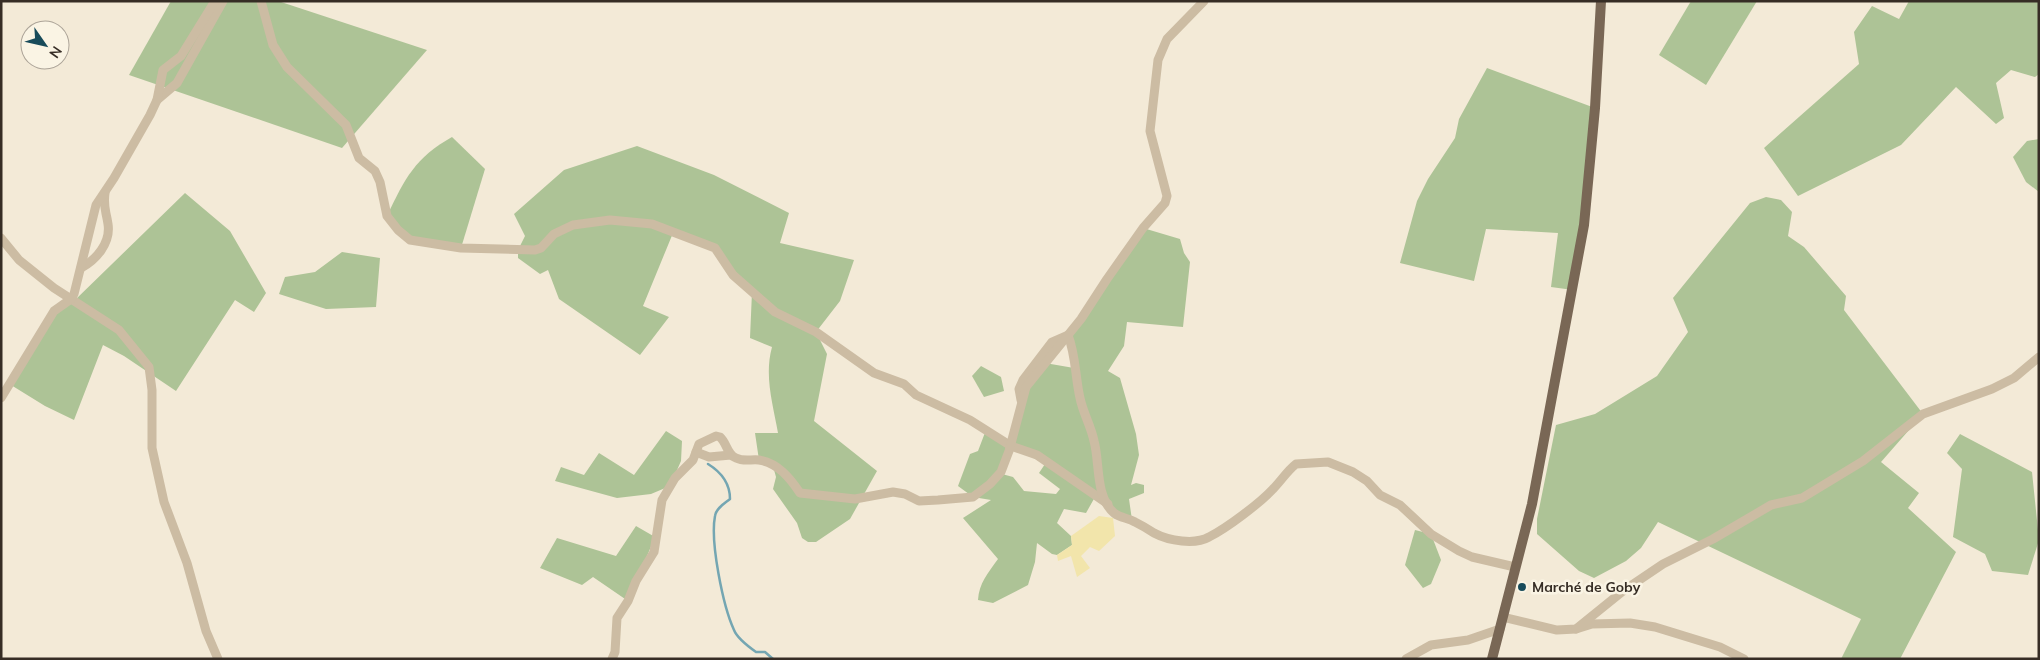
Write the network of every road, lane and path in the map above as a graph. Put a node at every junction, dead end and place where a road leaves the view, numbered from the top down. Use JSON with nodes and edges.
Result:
{"nodes":[{"id":1,"x":215,"y":1,"type":"edge"},
{"id":2,"x":223,"y":1,"type":"edge"},
{"id":3,"x":261,"y":1,"type":"edge"},
{"id":4,"x":1204,"y":1,"type":"edge"},
{"id":5,"x":1601,"y":1,"type":"edge"},
{"id":6,"x":157,"y":100,"type":"junction"},
{"id":7,"x":105,"y":192,"type":"junction"},
{"id":8,"x":1,"y":238,"type":"edge"},
{"id":9,"x":81,"y":268,"type":"junction"},
{"id":10,"x":71,"y":299,"type":"junction"},
{"id":11,"x":1068,"y":335,"type":"junction"},
{"id":12,"x":2039,"y":357,"type":"edge"},
{"id":13,"x":1,"y":398,"type":"edge"},
{"id":14,"x":1011,"y":446,"type":"junction"},
{"id":15,"x":696,"y":452,"type":"junction"},
{"id":16,"x":731,"y":455,"type":"junction"},
{"id":17,"x":1108,"y":504,"type":"junction"},
{"id":18,"x":1515,"y":567,"type":"junction"},
{"id":19,"x":1503,"y":617,"type":"junction"},
{"id":20,"x":1500,"y":629,"type":"junction"},
{"id":21,"x":1576,"y":629,"type":"junction"},
{"id":22,"x":218,"y":659,"type":"edge"},
{"id":23,"x":612,"y":659,"type":"edge"},
{"id":24,"x":1406,"y":659,"type":"edge"},
{"id":25,"x":1492,"y":659,"type":"edge"},
{"id":26,"x":1744,"y":659,"type":"edge"}],
"edges":[{"from":1,"to":6,"type":"street"},
{"from":2,"to":6,"type":"street"},
{"from":3,"to":14,"type":"street"},
{"from":4,"to":11,"type":"street"},
{"from":5,"to":18,"type":"main road"},
{"from":6,"to":7,"type":"street"},
{"from":7,"to":9,"type":"street"},
{"from":7,"to":9,"type":"street"},
{"from":8,"to":10,"type":"street"},
{"from":9,"to":10,"type":"street"},
{"from":10,"to":13,"type":"street"},
{"from":10,"to":22,"type":"street"},
{"from":11,"to":14,"type":"street"},
{"from":11,"to":17,"type":"street"},
{"from":12,"to":21,"type":"street"},
{"from":14,"to":16,"type":"street"},
{"from":14,"to":17,"type":"street"},
{"from":15,"to":16,"type":"street"},
{"from":15,"to":16,"type":"street"},
{"from":15,"to":23,"type":"street"},
{"from":17,"to":18,"type":"street"},
{"from":18,"to":19,"type":"main road"},
{"from":19,"to":20,"type":"main road"},
{"from":19,"to":21,"type":"street"},
{"from":20,"to":24,"type":"street"},
{"from":20,"to":25,"type":"main road"},
{"from":21,"to":26,"type":"street"}]}
